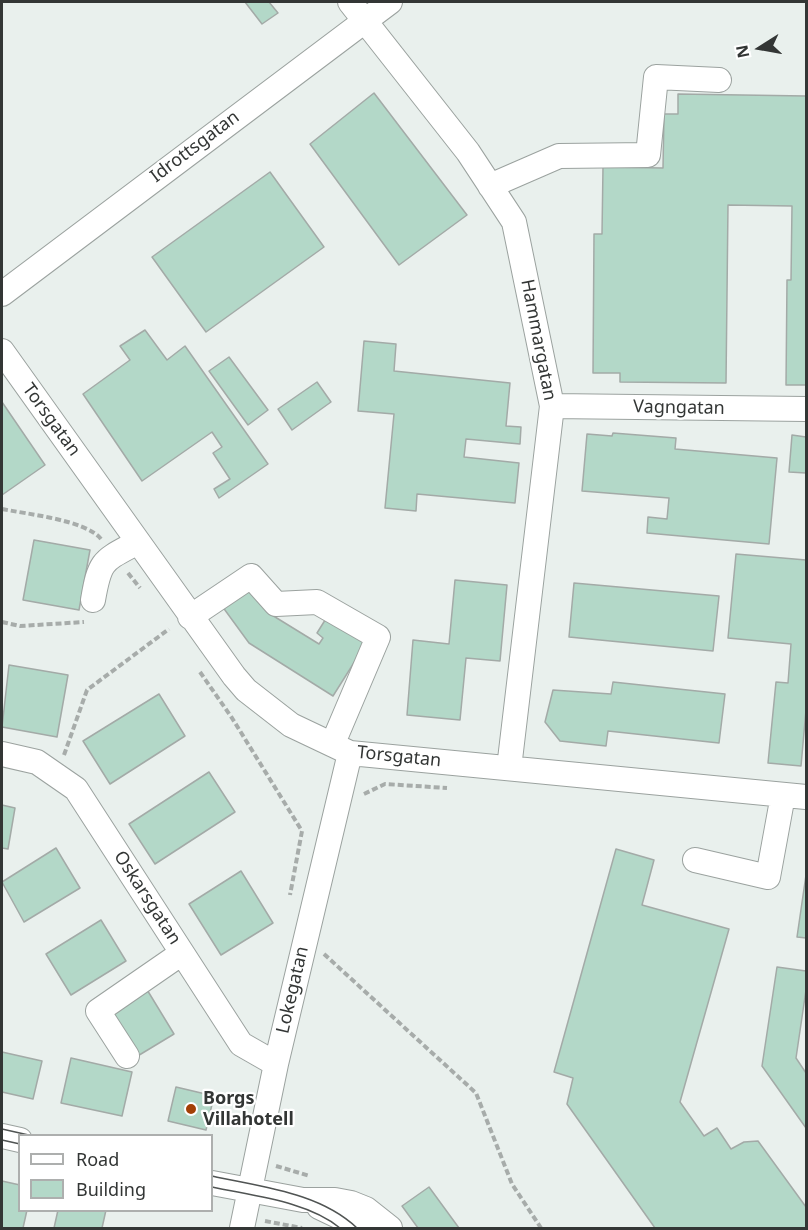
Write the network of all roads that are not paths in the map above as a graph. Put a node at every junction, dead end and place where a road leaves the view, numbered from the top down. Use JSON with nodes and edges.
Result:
{"nodes":[{"id":1,"x":390,"y":2,"type":"edge"},
{"id":2,"x":357,"y":11,"type":"edge"},
{"id":3,"x":719,"y":80,"type":"dead end"},
{"id":4,"x":490,"y":186,"type":"junction"},
{"id":5,"x":2,"y":294,"type":"edge"},
{"id":6,"x":2,"y":351,"type":"edge"},
{"id":7,"x":552,"y":406,"type":"junction"},
{"id":8,"x":807,"y":410,"type":"edge"},
{"id":9,"x":138,"y":542,"type":"junction"},
{"id":10,"x":93,"y":600,"type":"road end"},
{"id":11,"x":190,"y":617,"type":"junction"},
{"id":12,"x":341,"y":748,"type":"junction"},
{"id":13,"x":2,"y":754,"type":"edge"},
{"id":14,"x":509,"y":768,"type":"junction"},
{"id":15,"x":795,"y":796,"type":"edge"},
{"id":16,"x":695,"y":860,"type":"dead end"},
{"id":17,"x":182,"y":953,"type":"junction"},
{"id":18,"x":127,"y":1056,"type":"dead end"},
{"id":19,"x":276,"y":1064,"type":"junction"},
{"id":20,"x":2,"y":1136,"type":"edge"},
{"id":21,"x":18,"y":1140,"type":"edge"},
{"id":22,"x":2,"y":1151,"type":"edge"},
{"id":23,"x":18,"y":1155,"type":"edge"},
{"id":24,"x":213,"y":1184,"type":"edge"},
{"id":25,"x":213,"y":1199,"type":"edge"},
{"id":26,"x":303,"y":1200,"type":"junction"},
{"id":27,"x":246,"y":1211,"type":"edge"},
{"id":28,"x":363,"y":1228,"type":"edge"},
{"id":29,"x":390,"y":1228,"type":"edge"}],
"edges":[{"from":1,"to":2,"type":"street","name":"Idrottsgatan"},
{"from":2,"to":4,"type":"street","name":"Hammargatan"},
{"from":2,"to":5,"type":"street","name":"Idrottsgatan"},
{"from":3,"to":4,"type":"street"},
{"from":4,"to":7,"type":"street","name":"Hammargatan"},
{"from":6,"to":9,"type":"street","name":"Torsgatan"},
{"from":7,"to":8,"type":"street","name":"Vagngatan"},
{"from":7,"to":14,"type":"street","name":"Hammargatan"},
{"from":9,"to":10,"type":"street"},
{"from":9,"to":11,"type":"street","name":"Torsgatan"},
{"from":11,"to":12,"type":"street","name":"Torsgatan"},
{"from":11,"to":12,"type":"street","name":"Lokegatan"},
{"from":12,"to":14,"type":"street","name":"Torsgatan"},
{"from":12,"to":19,"type":"street","name":"Lokegatan"},
{"from":13,"to":17,"type":"street","name":"Oskarsgatan"},
{"from":14,"to":15,"type":"street","name":"Torsgatan"},
{"from":15,"to":16,"type":"street"},
{"from":17,"to":18,"type":"street"},
{"from":17,"to":19,"type":"street","name":"Oskarsgatan"},
{"from":19,"to":27,"type":"street","name":"Lokegatan"},
{"from":20,"to":21,"type":"street"},
{"from":22,"to":23,"type":"street"},
{"from":24,"to":27,"type":"street"},
{"from":25,"to":27,"type":"street"},
{"from":26,"to":27,"type":"street"},
{"from":26,"to":28,"type":"street"},
{"from":26,"to":29,"type":"street"}]}
